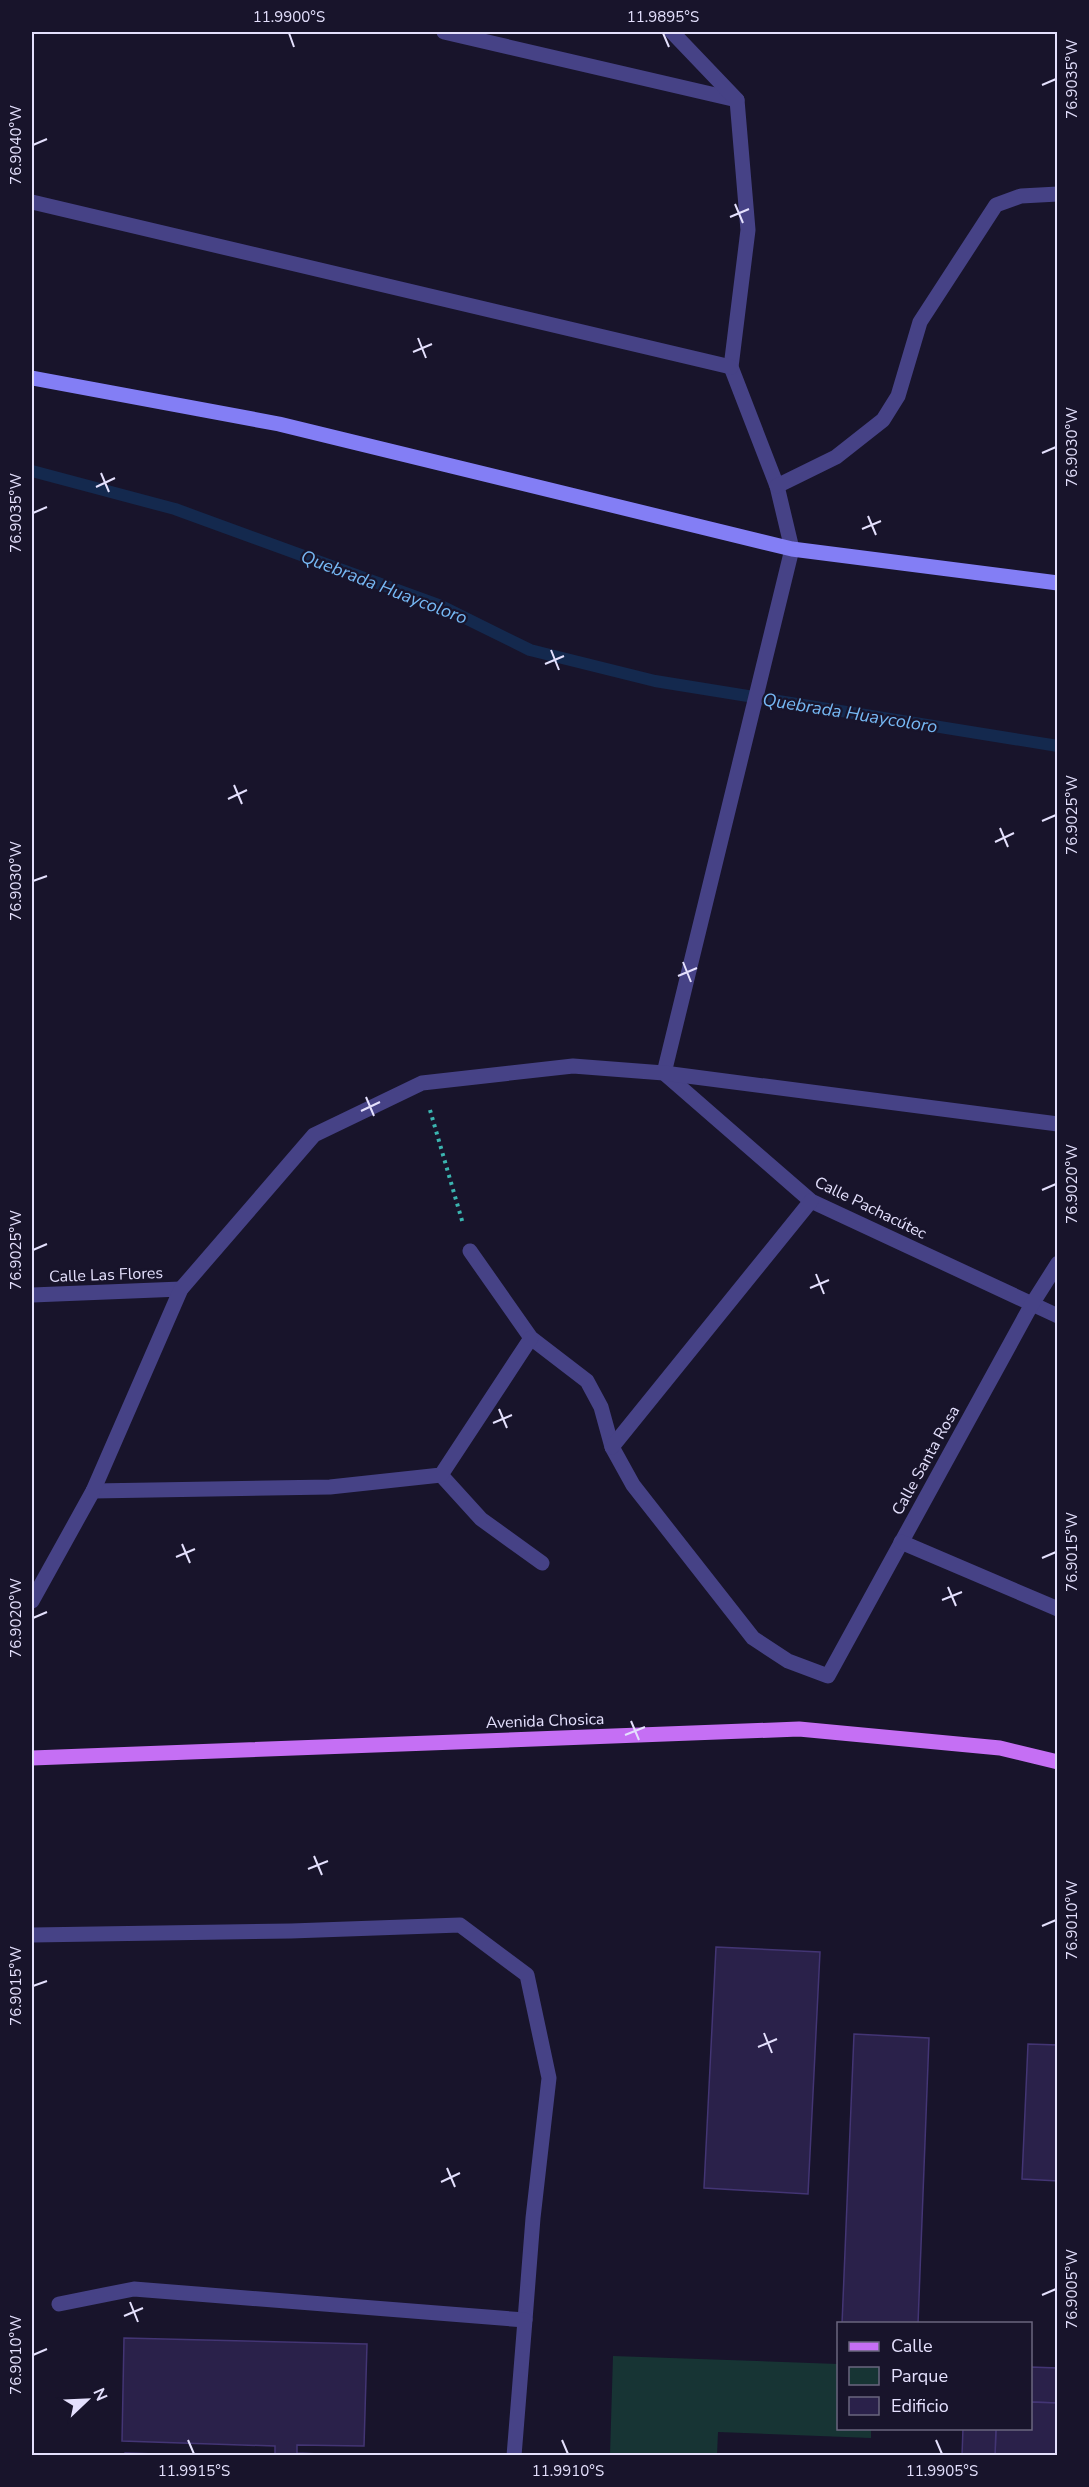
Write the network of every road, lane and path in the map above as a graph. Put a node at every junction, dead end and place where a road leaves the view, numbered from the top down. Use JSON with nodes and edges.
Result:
{"nodes":[{"id":1,"x":444,"y":32,"type":"edge"},
{"id":2,"x":672,"y":32,"type":"edge"},
{"id":3,"x":737,"y":100,"type":"junction"},
{"id":4,"x":1058,"y":194,"type":"edge"},
{"id":5,"x":32,"y":202,"type":"edge"},
{"id":6,"x":731,"y":367,"type":"junction"},
{"id":7,"x":32,"y":378,"type":"edge"},
{"id":8,"x":777,"y":486,"type":"junction"},
{"id":9,"x":792,"y":549,"type":"junction"},
{"id":10,"x":1058,"y":583,"type":"edge"},
{"id":11,"x":664,"y":1073,"type":"junction"},
{"id":12,"x":422,"y":1083,"type":"junction"},
{"id":13,"x":1058,"y":1124,"type":"edge"},
{"id":14,"x":811,"y":1201,"type":"junction"},
{"id":15,"x":470,"y":1251,"type":"joint"},
{"id":16,"x":1058,"y":1263,"type":"edge"},
{"id":17,"x":181,"y":1289,"type":"junction"},
{"id":18,"x":32,"y":1295,"type":"edge"},
{"id":19,"x":1032,"y":1304,"type":"junction"},
{"id":20,"x":1058,"y":1316,"type":"edge"},
{"id":21,"x":531,"y":1338,"type":"junction"},
{"id":22,"x":612,"y":1447,"type":"junction"},
{"id":23,"x":441,"y":1475,"type":"junction"},
{"id":24,"x":93,"y":1491,"type":"junction"},
{"id":25,"x":900,"y":1542,"type":"junction"},
{"id":26,"x":542,"y":1563,"type":"dead end"},
{"id":27,"x":32,"y":1602,"type":"edge"},
{"id":28,"x":1058,"y":1609,"type":"edge"},
{"id":29,"x":32,"y":1758,"type":"edge"},
{"id":30,"x":1058,"y":1762,"type":"edge"},
{"id":31,"x":32,"y":1935,"type":"edge"},
{"id":32,"x":59,"y":2304,"type":"dead end"},
{"id":33,"x":525,"y":2320,"type":"junction"},
{"id":34,"x":514,"y":2456,"type":"edge"}],
"edges":[{"from":1,"to":3,"type":"street"},
{"from":2,"to":3,"type":"street"},
{"from":3,"to":6,"type":"street"},
{"from":4,"to":8,"type":"street"},
{"from":5,"to":6,"type":"street"},
{"from":6,"to":8,"type":"street"},
{"from":7,"to":9,"type":"main road"},
{"from":8,"to":9,"type":"street"},
{"from":9,"to":10,"type":"main road"},
{"from":9,"to":11,"type":"street"},
{"from":11,"to":12,"type":"street"},
{"from":11,"to":13,"type":"street"},
{"from":11,"to":14,"type":"street","name":"Calle Pachacútec"},
{"from":12,"to":15,"type":"path"},
{"from":12,"to":17,"type":"street"},
{"from":14,"to":19,"type":"street","name":"Calle Pachacútec"},
{"from":14,"to":22,"type":"street"},
{"from":15,"to":21,"type":"street"},
{"from":16,"to":19,"type":"street","name":"Calle Santa Rosa"},
{"from":17,"to":18,"type":"street","name":"Calle Las Flores"},
{"from":17,"to":24,"type":"street"},
{"from":19,"to":20,"type":"street","name":"Calle Pachacútec"},
{"from":19,"to":25,"type":"street","name":"Calle Santa Rosa"},
{"from":21,"to":22,"type":"street"},
{"from":21,"to":23,"type":"street"},
{"from":22,"to":25,"type":"street","name":"Calle Santa Rosa"},
{"from":23,"to":24,"type":"street"},
{"from":23,"to":26,"type":"street"},
{"from":24,"to":27,"type":"street"},
{"from":25,"to":28,"type":"street"},
{"from":29,"to":30,"type":"main road","name":"Avenida Chosica"},
{"from":31,"to":33,"type":"street"},
{"from":32,"to":33,"type":"street"},
{"from":33,"to":34,"type":"street"}]}
